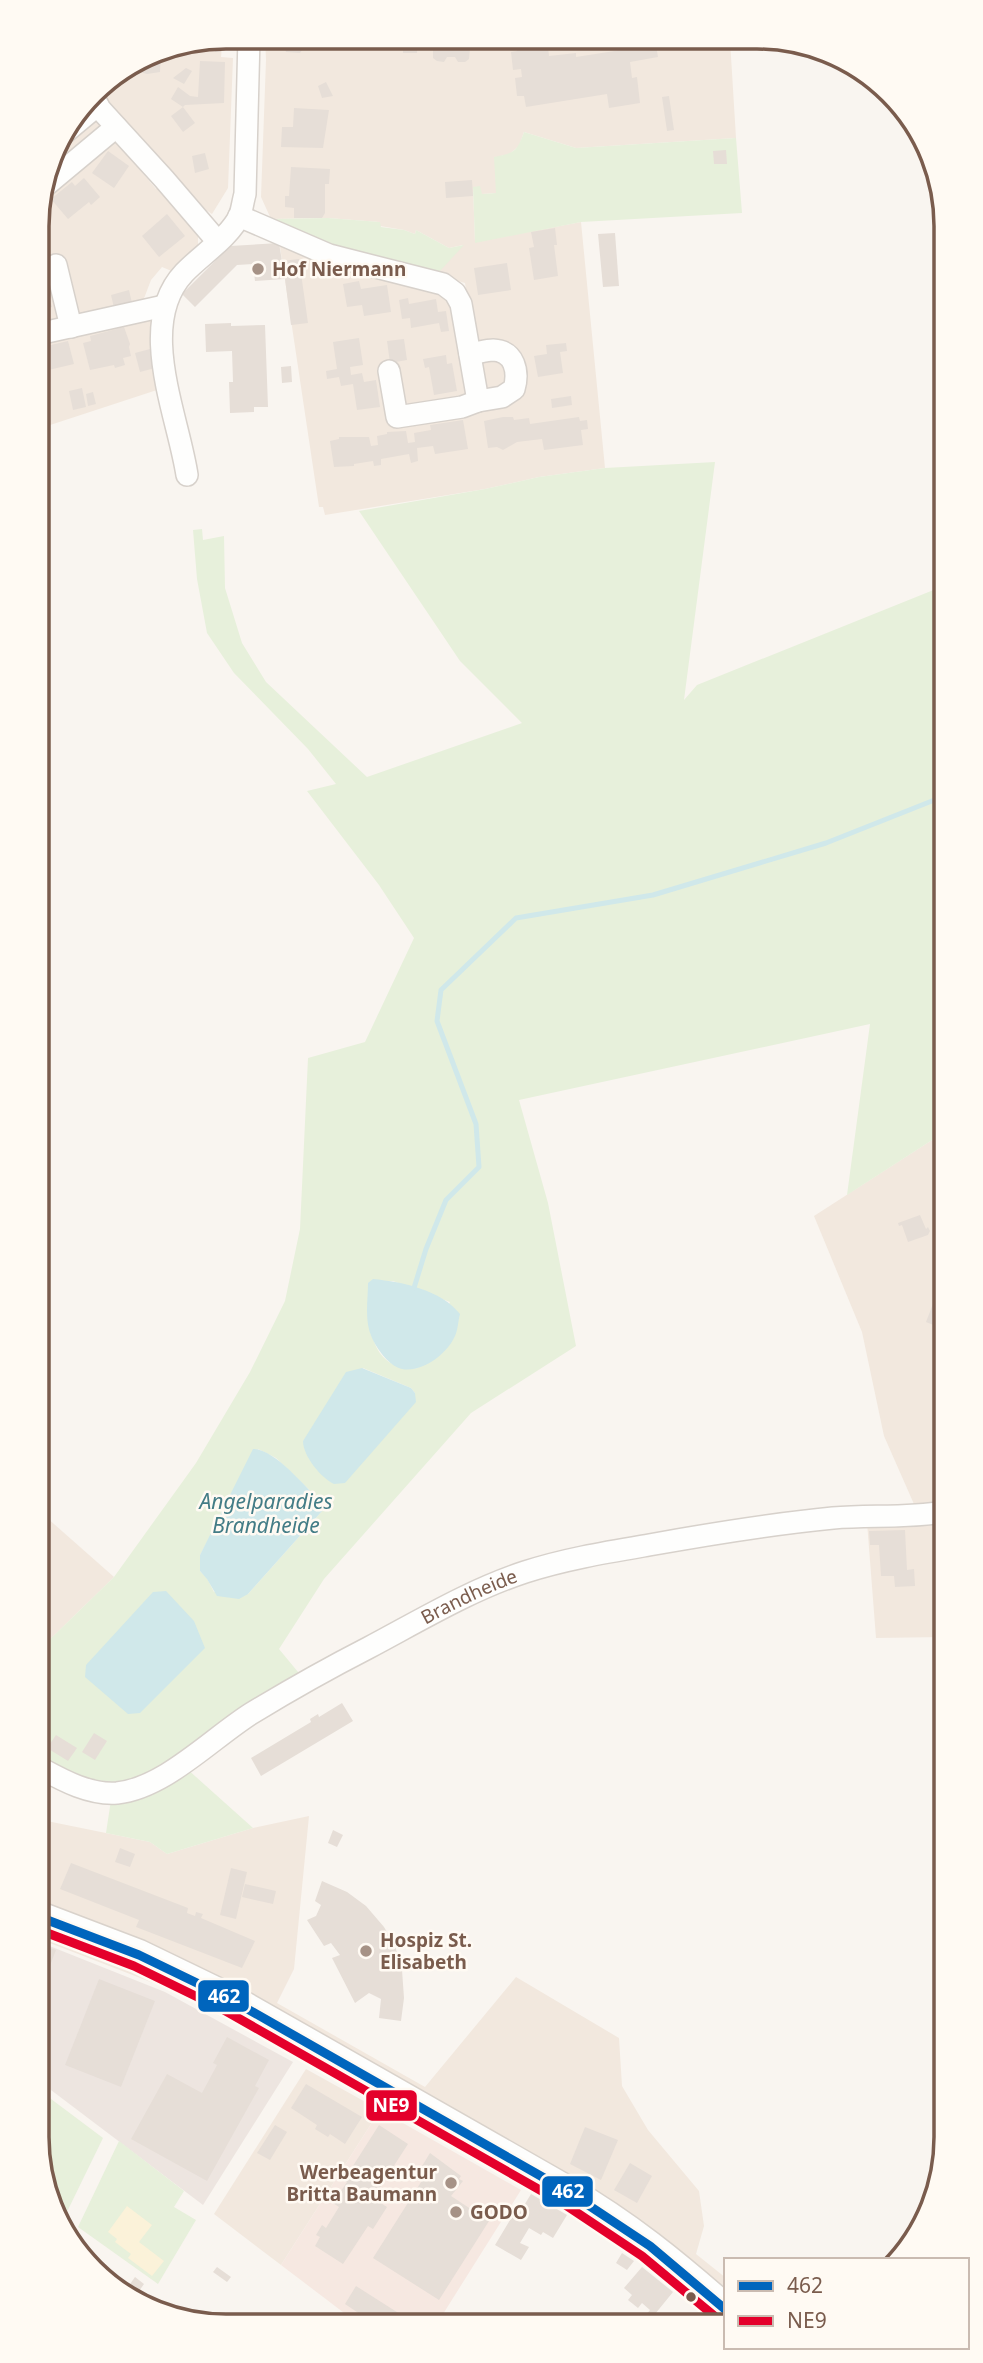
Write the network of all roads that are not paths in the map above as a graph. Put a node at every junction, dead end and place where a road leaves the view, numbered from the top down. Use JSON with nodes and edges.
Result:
{"nodes":[{"id":1,"x":249,"y":49,"type":"edge"},
{"id":2,"x":97,"y":105,"type":"edge"},
{"id":3,"x":116,"y":127,"type":"junction"},
{"id":4,"x":56,"y":177,"type":"edge"},
{"id":5,"x":239,"y":216,"type":"junction"},
{"id":6,"x":218,"y":242,"type":"junction"},
{"id":7,"x":56,"y":265,"type":"dead end"},
{"id":8,"x":164,"y":306,"type":"junction"},
{"id":9,"x":71,"y":327,"type":"junction"},
{"id":10,"x":49,"y":332,"type":"edge"},
{"id":11,"x":470,"y":354,"type":"junction"},
{"id":12,"x":389,"y":371,"type":"dead end"},
{"id":13,"x":478,"y":401,"type":"junction"},
{"id":14,"x":187,"y":475,"type":"dead end"},
{"id":15,"x":934,"y":1514,"type":"edge"},
{"id":16,"x":49,"y":1772,"type":"edge"},
{"id":17,"x":49,"y":1921,"type":"edge"},
{"id":18,"x":724,"y":2308,"type":"edge"}],
"edges":[{"from":1,"to":5,"type":"street"},
{"from":2,"to":3,"type":"street"},
{"from":3,"to":4,"type":"street"},
{"from":3,"to":6,"type":"street"},
{"from":5,"to":6,"type":"street"},
{"from":5,"to":11,"type":"street"},
{"from":6,"to":8,"type":"street"},
{"from":7,"to":9,"type":"street"},
{"from":8,"to":9,"type":"street"},
{"from":8,"to":14,"type":"street"},
{"from":9,"to":10,"type":"street"},
{"from":11,"to":13,"type":"street"},
{"from":11,"to":13,"type":"street"},
{"from":12,"to":13,"type":"street"},
{"from":15,"to":16,"type":"street","name":"Brandheide"},
{"from":17,"to":18,"type":"main road"}]}
